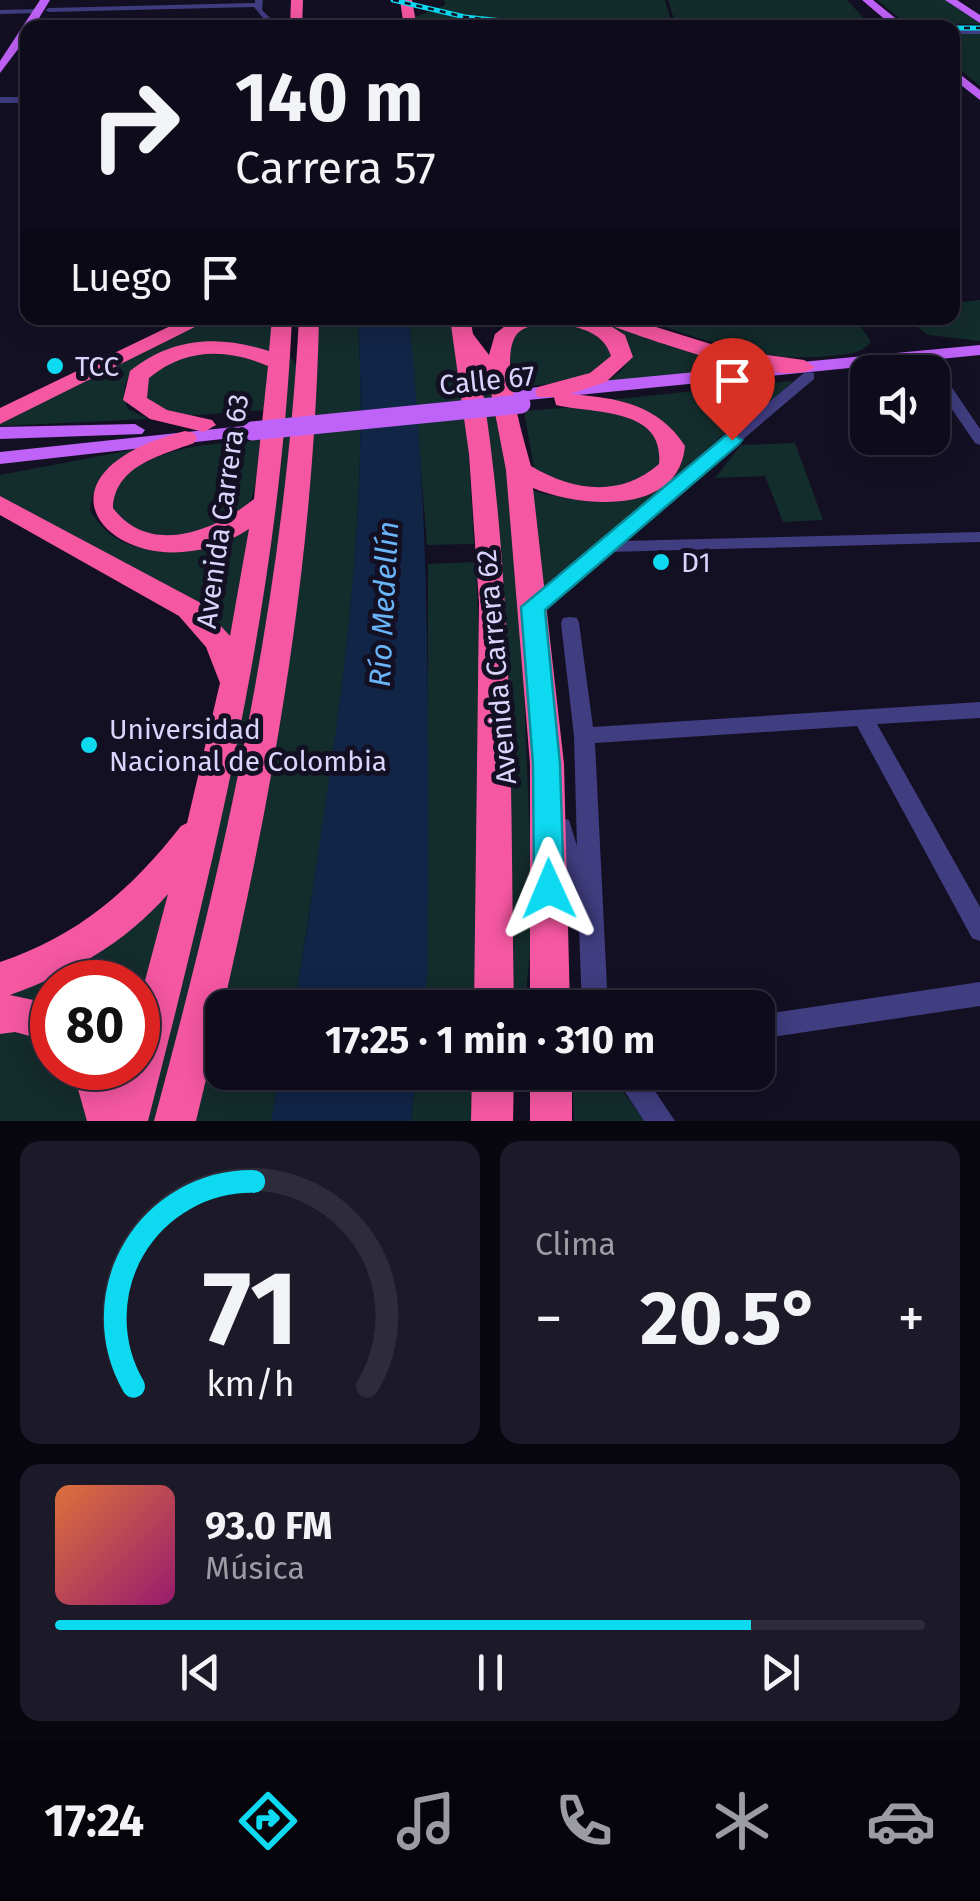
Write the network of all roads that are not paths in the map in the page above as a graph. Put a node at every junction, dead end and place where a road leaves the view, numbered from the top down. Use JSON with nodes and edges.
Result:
{"nodes":[{"id":1,"x":857,"y":0,"type":"edge"},
{"id":2,"x":867,"y":0,"type":"edge"},
{"id":3,"x":950,"y":0,"type":"edge"},
{"id":4,"x":258,"y":2,"type":"edge"},
{"id":5,"x":153,"y":4,"type":"edge"},
{"id":6,"x":47,"y":5,"type":"edge"},
{"id":7,"x":0,"y":12,"type":"edge"},
{"id":8,"x":882,"y":20,"type":"edge"},
{"id":9,"x":892,"y":20,"type":"edge"},
{"id":10,"x":980,"y":20,"type":"edge"},
{"id":11,"x":20,"y":42,"type":"edge"},
{"id":12,"x":20,"y":58,"type":"edge"},
{"id":13,"x":0,"y":70,"type":"edge"},
{"id":14,"x":960,"y":78,"type":"edge"},
{"id":15,"x":0,"y":90,"type":"edge"},
{"id":16,"x":960,"y":90,"type":"edge"},
{"id":17,"x":980,"y":96,"type":"edge"},
{"id":18,"x":980,"y":107,"type":"edge"},
{"id":19,"x":189,"y":325,"type":"edge"},
{"id":20,"x":304,"y":325,"type":"edge"},
{"id":21,"x":518,"y":325,"type":"edge"},
{"id":22,"x":591,"y":325,"type":"edge"},
{"id":23,"x":628,"y":325,"type":"edge"},
{"id":24,"x":461,"y":326,"type":"edge"},
{"id":25,"x":288,"y":345,"type":"edge"},
{"id":26,"x":980,"y":350,"type":"edge"},
{"id":27,"x":980,"y":359,"type":"edge"},
{"id":28,"x":950,"y":362,"type":"edge"},
{"id":29,"x":850,"y":369,"type":"edge"},
{"id":30,"x":806,"y":372,"type":"junction"},
{"id":31,"x":513,"y":395,"type":"junction"},
{"id":32,"x":950,"y":395,"type":"edge"},
{"id":33,"x":555,"y":396,"type":"junction"},
{"id":34,"x":0,"y":417,"type":"edge"},
{"id":35,"x":154,"y":430,"type":"junction"},
{"id":36,"x":194,"y":432,"type":"junction"},
{"id":37,"x":0,"y":433,"type":"edge"},
{"id":38,"x":980,"y":440,"type":"edge"},
{"id":39,"x":0,"y":445,"type":"edge"},
{"id":40,"x":117,"y":446,"type":"junction"},
{"id":41,"x":0,"y":458,"type":"edge"},
{"id":42,"x":519,"y":470,"type":"junction"},
{"id":43,"x":0,"y":471,"type":"edge"},
{"id":44,"x":266,"y":502,"type":"junction"},
{"id":45,"x":0,"y":504,"type":"edge"},
{"id":46,"x":980,"y":527,"type":"edge"},
{"id":47,"x":980,"y":537,"type":"edge"},
{"id":48,"x":610,"y":542,"type":"junction"},
{"id":49,"x":533,"y":607,"type":"junction"},
{"id":50,"x":570,"y":624,"type":"dead end"},
{"id":51,"x":234,"y":680,"type":"junction"},
{"id":52,"x":980,"y":710,"type":"edge"},
{"id":53,"x":862,"y":718,"type":"junction"},
{"id":54,"x":584,"y":736,"type":"junction"},
{"id":55,"x":547,"y":764,"type":"junction"},
{"id":56,"x":203,"y":822,"type":"junction"},
{"id":57,"x":980,"y":930,"type":"edge"},
{"id":58,"x":592,"y":956,"type":"junction"},
{"id":59,"x":0,"y":980,"type":"edge"},
{"id":60,"x":494,"y":990,"type":"edge"},
{"id":61,"x":550,"y":990,"type":"edge"},
{"id":62,"x":594,"y":990,"type":"edge"},
{"id":63,"x":980,"y":994,"type":"edge"},
{"id":64,"x":0,"y":1015,"type":"edge"},
{"id":65,"x":30,"y":1017,"type":"edge"},
{"id":66,"x":775,"y":1024,"type":"edge"},
{"id":67,"x":99,"y":1090,"type":"edge"},
{"id":68,"x":493,"y":1090,"type":"edge"},
{"id":69,"x":638,"y":1090,"type":"edge"},
{"id":70,"x":108,"y":1121,"type":"edge"},
{"id":71,"x":127,"y":1121,"type":"edge"},
{"id":72,"x":175,"y":1121,"type":"edge"},
{"id":73,"x":492,"y":1121,"type":"edge"},
{"id":74,"x":661,"y":1121,"type":"edge"}],
"edges":[{"from":1,"to":8,"type":"main road"},
{"from":2,"to":9,"type":"main road"},
{"from":3,"to":10,"type":"main road"},
{"from":4,"to":5,"type":"street"},
{"from":5,"to":6,"type":"street"},
{"from":6,"to":7,"type":"street"},
{"from":11,"to":13,"type":"main road"},
{"from":12,"to":15,"type":"main road"},
{"from":14,"to":17,"type":"main road"},
{"from":16,"to":18,"type":"main road"},
{"from":19,"to":34,"type":"highway"},
{"from":20,"to":25,"type":"highway","name":"Avenida Carrera 63"},
{"from":21,"to":31,"type":"highway"},
{"from":22,"to":33,"type":"highway"},
{"from":23,"to":30,"type":"highway"},
{"from":24,"to":31,"type":"highway","name":"Avenida Carrera 62"},
{"from":24,"to":60,"type":"highway","name":"Avenida Carrera 62"},
{"from":25,"to":36,"type":"highway"},
{"from":25,"to":44,"type":"highway","name":"Avenida Carrera 63"},
{"from":25,"to":72,"type":"highway","name":"Avenida Carrera 63"},
{"from":26,"to":30,"type":"main road","name":"Calle 67"},
{"from":27,"to":28,"type":"main road","name":"Calle 67"},
{"from":29,"to":30,"type":"main road","name":"Calle 67"},
{"from":30,"to":33,"type":"main road","name":"Calle 67"},
{"from":30,"to":48,"type":"street"},
{"from":31,"to":33,"type":"main road","name":"Calle 67"},
{"from":31,"to":36,"type":"main road","name":"Calle 67","bridge":true},
{"from":31,"to":42,"type":"highway","name":"Avenida Carrera 62"},
{"from":32,"to":38,"type":"street"},
{"from":33,"to":42,"type":"highway"},
{"from":35,"to":36,"type":"main road","name":"Calle 67"},
{"from":35,"to":37,"type":"main road"},
{"from":35,"to":39,"type":"main road","name":"Calle 67"},
{"from":36,"to":40,"type":"main road","name":"Calle 67"},
{"from":36,"to":44,"type":"highway"},
{"from":40,"to":41,"type":"main road","name":"Calle 67"},
{"from":40,"to":43,"type":"main road"},
{"from":42,"to":49,"type":"highway","name":"Avenida Carrera 62"},
{"from":44,"to":51,"type":"highway","name":"Avenida Carrera 63"},
{"from":45,"to":51,"type":"highway"},
{"from":46,"to":48,"type":"street"},
{"from":47,"to":48,"type":"street"},
{"from":48,"to":49,"type":"street"},
{"from":49,"to":55,"type":"highway","name":"Avenida Carrera 62"},
{"from":50,"to":54,"type":"street"},
{"from":51,"to":56,"type":"highway","name":"Avenida Carrera 63"},
{"from":52,"to":53,"type":"street"},
{"from":53,"to":54,"type":"street"},
{"from":53,"to":57,"type":"street"},
{"from":54,"to":58,"type":"street"},
{"from":55,"to":58,"type":"street"},
{"from":55,"to":61,"type":"highway","name":"Avenida Carrera 62"},
{"from":56,"to":59,"type":"highway"},
{"from":56,"to":71,"type":"highway","name":"Avenida Carrera 63"},
{"from":58,"to":62,"type":"street"},
{"from":63,"to":66,"type":"street"},
{"from":64,"to":65,"type":"highway"},
{"from":67,"to":70,"type":"highway"},
{"from":68,"to":73,"type":"highway"},
{"from":69,"to":74,"type":"street"}]}
